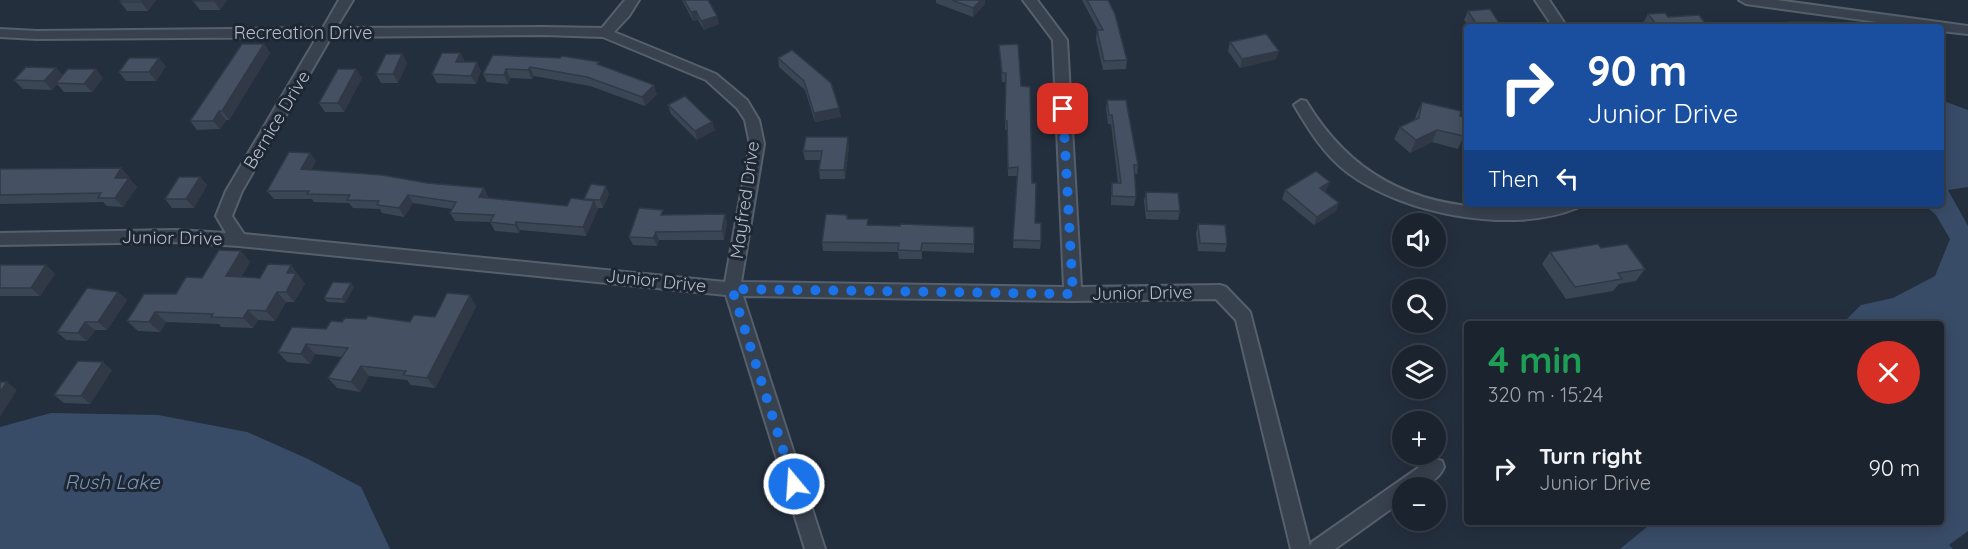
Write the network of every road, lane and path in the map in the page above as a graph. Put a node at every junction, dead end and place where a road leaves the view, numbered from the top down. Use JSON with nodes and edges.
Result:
{"nodes":[{"id":1,"x":346,"y":0,"type":"edge"},
{"id":2,"x":632,"y":0,"type":"edge"},
{"id":3,"x":1030,"y":0,"type":"edge"},
{"id":4,"x":1542,"y":0,"type":"edge"},
{"id":5,"x":1746,"y":0,"type":"edge"},
{"id":6,"x":1831,"y":6,"type":"edge"},
{"id":7,"x":1558,"y":24,"type":"edge"},
{"id":8,"x":1934,"y":24,"type":"edge"},
{"id":9,"x":1944,"y":26,"type":"edge"},
{"id":10,"x":1968,"y":30,"type":"edge"},
{"id":11,"x":0,"y":33,"type":"edge"},
{"id":12,"x":328,"y":33,"type":"junction"},
{"id":13,"x":605,"y":33,"type":"junction"},
{"id":14,"x":1302,"y":105,"type":"dead end"},
{"id":15,"x":1556,"y":207,"type":"edge"},
{"id":16,"x":0,"y":239,"type":"edge"},
{"id":17,"x":239,"y":240,"type":"junction"},
{"id":18,"x":732,"y":289,"type":"junction"},
{"id":19,"x":1073,"y":294,"type":"junction"},
{"id":20,"x":1435,"y":467,"type":"dead end"},
{"id":21,"x":1421,"y":477,"type":"edge"},
{"id":22,"x":1392,"y":498,"type":"edge"},
{"id":23,"x":815,"y":549,"type":"edge"},
{"id":24,"x":1301,"y":549,"type":"edge"},
{"id":25,"x":1320,"y":549,"type":"edge"}],
"edges":[{"from":1,"to":12,"type":"street","name":"Bernice Drive"},
{"from":2,"to":13,"type":"street"},
{"from":3,"to":19,"type":"street"},
{"from":4,"to":7,"type":"street"},
{"from":5,"to":6,"type":"street"},
{"from":6,"to":8,"type":"street"},
{"from":9,"to":10,"type":"street"},
{"from":11,"to":12,"type":"street","name":"Recreation Drive"},
{"from":12,"to":13,"type":"street","name":"Recreation Drive"},
{"from":12,"to":17,"type":"street","name":"Bernice Drive"},
{"from":13,"to":18,"type":"street","name":"Mayfred Drive"},
{"from":14,"to":15,"type":"street"},
{"from":16,"to":17,"type":"street","name":"Junior Drive"},
{"from":17,"to":18,"type":"street","name":"Junior Drive"},
{"from":18,"to":19,"type":"street","name":"Junior Drive"},
{"from":18,"to":23,"type":"street","name":"Mayfred Drive"},
{"from":19,"to":24,"type":"street","name":"Junior Drive"},
{"from":20,"to":21,"type":"street"},
{"from":22,"to":25,"type":"street"}]}
